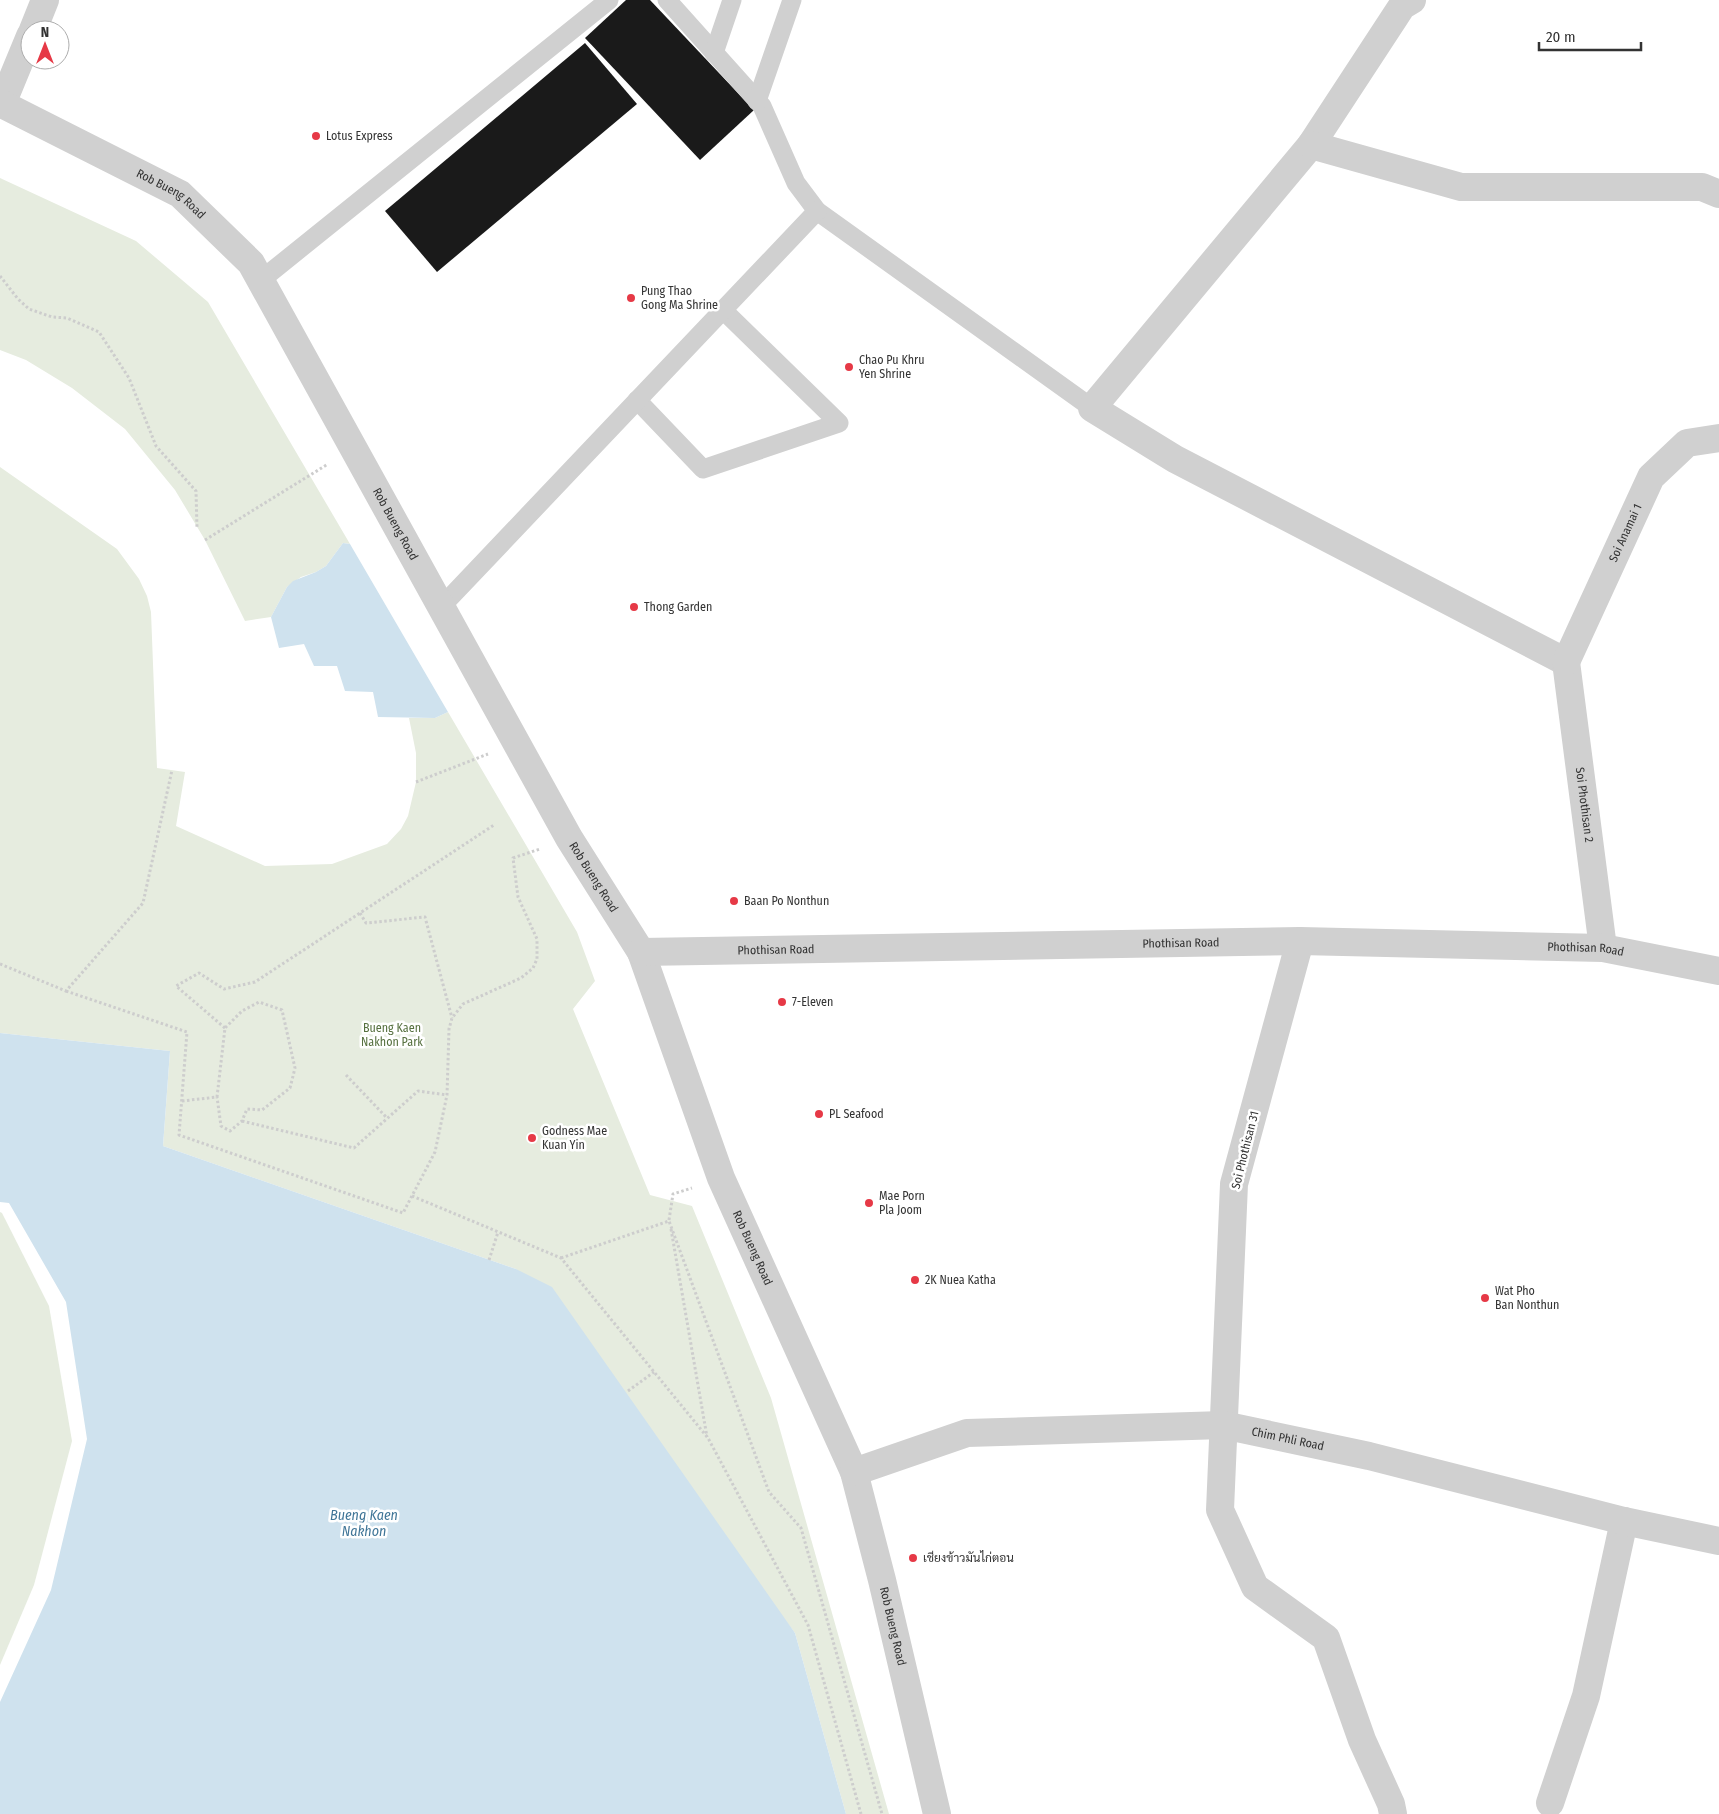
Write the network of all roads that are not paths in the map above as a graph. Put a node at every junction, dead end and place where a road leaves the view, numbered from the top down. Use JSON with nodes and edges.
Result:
{"nodes":[{"id":1,"x":45,"y":0,"type":"edge"},
{"id":2,"x":609,"y":0,"type":"edge"},
{"id":3,"x":667,"y":0,"type":"edge"},
{"id":4,"x":732,"y":0,"type":"edge"},
{"id":5,"x":792,"y":0,"type":"edge"},
{"id":6,"x":1412,"y":0,"type":"edge"},
{"id":7,"x":37,"y":20,"type":"edge"},
{"id":8,"x":714,"y":53,"type":"junction"},
{"id":9,"x":20,"y":59,"type":"edge"},
{"id":10,"x":757,"y":101,"type":"junction"},
{"id":11,"x":1,"y":103,"type":"edge"},
{"id":12,"x":1311,"y":145,"type":"junction"},
{"id":13,"x":1719,"y":194,"type":"edge"},
{"id":14,"x":817,"y":211,"type":"junction"},
{"id":15,"x":261,"y":280,"type":"junction"},
{"id":16,"x":723,"y":310,"type":"junction"},
{"id":17,"x":637,"y":400,"type":"junction"},
{"id":18,"x":1092,"y":408,"type":"junction"},
{"id":19,"x":1719,"y":438,"type":"edge"},
{"id":20,"x":441,"y":607,"type":"junction"},
{"id":21,"x":1566,"y":662,"type":"junction"},
{"id":22,"x":1300,"y":941,"type":"junction"},
{"id":23,"x":1603,"y":948,"type":"junction"},
{"id":24,"x":641,"y":952,"type":"junction"},
{"id":25,"x":1719,"y":971,"type":"edge"},
{"id":26,"x":1224,"y":1425,"type":"junction"},
{"id":27,"x":854,"y":1472,"type":"junction"},
{"id":28,"x":1624,"y":1521,"type":"junction"},
{"id":29,"x":1719,"y":1541,"type":"edge"},
{"id":30,"x":1550,"y":1803,"type":"dead end"},
{"id":31,"x":937,"y":1814,"type":"edge"},
{"id":32,"x":1393,"y":1814,"type":"edge"}],
"edges":[{"from":1,"to":7,"type":"street"},
{"from":2,"to":15,"type":"lane"},
{"from":3,"to":8,"type":"lane"},
{"from":4,"to":8,"type":"lane"},
{"from":5,"to":10,"type":"lane"},
{"from":6,"to":12,"type":"street"},
{"from":8,"to":10,"type":"lane"},
{"from":9,"to":11,"type":"street"},
{"from":10,"to":14,"type":"lane"},
{"from":11,"to":15,"type":"street","name":"Rob Bueng Road"},
{"from":12,"to":13,"type":"street"},
{"from":12,"to":18,"type":"street"},
{"from":14,"to":16,"type":"lane"},
{"from":14,"to":18,"type":"lane"},
{"from":15,"to":20,"type":"street","name":"Rob Bueng Road"},
{"from":16,"to":17,"type":"lane"},
{"from":16,"to":17,"type":"lane"},
{"from":17,"to":20,"type":"lane"},
{"from":18,"to":21,"type":"street"},
{"from":19,"to":21,"type":"street","name":"Soi Anamai 1"},
{"from":20,"to":24,"type":"street","name":"Rob Bueng Road"},
{"from":21,"to":23,"type":"street","name":"Soi Phothisan 2"},
{"from":22,"to":23,"type":"street","name":"Phothisan Road"},
{"from":22,"to":24,"type":"street","name":"Phothisan Road"},
{"from":22,"to":26,"type":"street","name":"Soi Phothisan 31"},
{"from":23,"to":25,"type":"street","name":"Phothisan Road"},
{"from":24,"to":27,"type":"street","name":"Rob Bueng Road"},
{"from":26,"to":27,"type":"street","name":"Chim Phli Road"},
{"from":26,"to":28,"type":"street","name":"Chim Phli Road"},
{"from":26,"to":32,"type":"street","name":"Soi Phothisan 31"},
{"from":27,"to":31,"type":"street","name":"Rob Bueng Road"},
{"from":28,"to":29,"type":"street","name":"Chim Phli Road"},
{"from":28,"to":30,"type":"street"}]}
